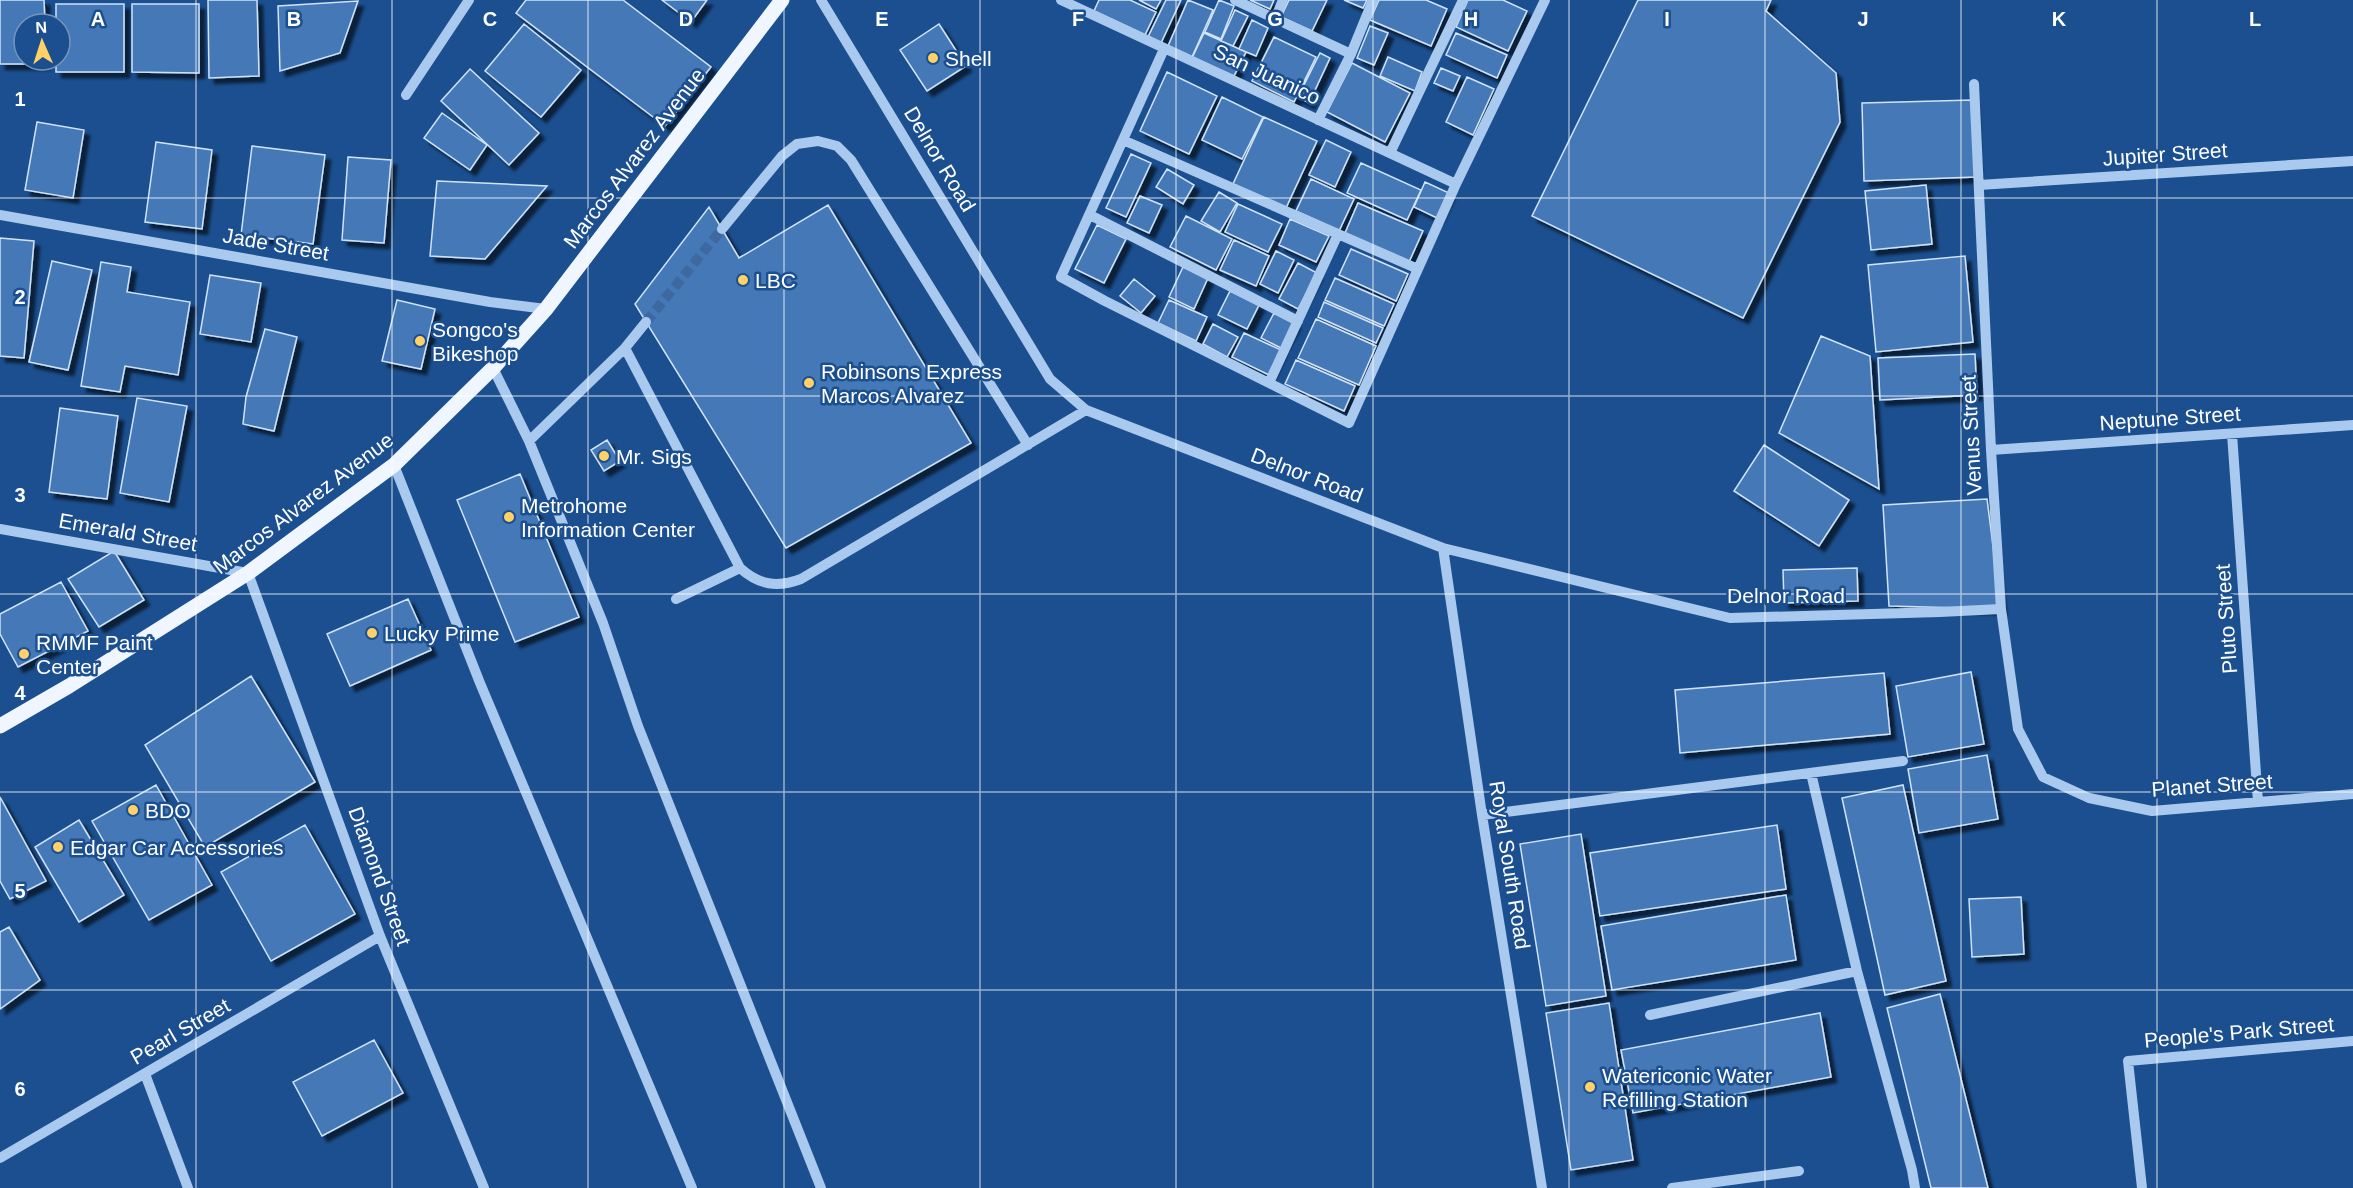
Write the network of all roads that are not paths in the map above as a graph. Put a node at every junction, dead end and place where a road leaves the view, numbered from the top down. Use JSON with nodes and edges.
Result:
{"nodes":[{"id":1,"x":469,"y":0,"type":"edge"},
{"id":2,"x":782,"y":0,"type":"edge"},
{"id":3,"x":821,"y":0,"type":"edge"},
{"id":4,"x":1061,"y":0,"type":"edge"},
{"id":5,"x":1089,"y":0,"type":"edge"},
{"id":6,"x":1235,"y":0,"type":"edge"},
{"id":7,"x":1283,"y":0,"type":"edge"},
{"id":8,"x":1373,"y":0,"type":"edge"},
{"id":9,"x":1463,"y":0,"type":"edge"},
{"id":10,"x":1545,"y":0,"type":"edge"},
{"id":11,"x":1083,"y":10,"type":"junction"},
{"id":12,"x":1275,"y":18,"type":"junction"},
{"id":13,"x":1164,"y":48,"type":"junction"},
{"id":14,"x":1351,"y":54,"type":"junction"},
{"id":15,"x":1974,"y":84,"type":"dead end"},
{"id":16,"x":406,"y":95,"type":"dead end"},
{"id":17,"x":1318,"y":120,"type":"junction"},
{"id":18,"x":1123,"y":140,"type":"junction"},
{"id":19,"x":1390,"y":153,"type":"junction"},
{"id":20,"x":2353,"y":161,"type":"edge"},
{"id":21,"x":1456,"y":184,"type":"junction"},
{"id":22,"x":1979,"y":185,"type":"junction"},
{"id":23,"x":1090,"y":214,"type":"junction"},
{"id":24,"x":0,"y":215,"type":"edge"},
{"id":25,"x":722,"y":229,"type":"tunnel mouth"},
{"id":26,"x":1338,"y":234,"type":"junction"},
{"id":27,"x":1418,"y":269,"type":"junction"},
{"id":28,"x":546,"y":309,"type":"junction"},
{"id":29,"x":1298,"y":321,"type":"junction"},
{"id":30,"x":646,"y":322,"type":"tunnel mouth"},
{"id":31,"x":625,"y":348,"type":"junction"},
{"id":32,"x":493,"y":368,"type":"junction"},
{"id":33,"x":1269,"y":383,"type":"junction"},
{"id":34,"x":1086,"y":410,"type":"junction"},
{"id":35,"x":2353,"y":425,"type":"edge"},
{"id":36,"x":2232,"y":434,"type":"junction"},
{"id":37,"x":529,"y":441,"type":"junction"},
{"id":38,"x":1028,"y":445,"type":"junction"},
{"id":39,"x":1991,"y":450,"type":"junction"},
{"id":40,"x":394,"y":465,"type":"junction"},
{"id":41,"x":0,"y":529,"type":"edge"},
{"id":42,"x":1443,"y":548,"type":"junction"},
{"id":43,"x":740,"y":568,"type":"junction"},
{"id":44,"x":248,"y":573,"type":"junction"},
{"id":45,"x":676,"y":599,"type":"dead end"},
{"id":46,"x":2001,"y":609,"type":"junction"},
{"id":47,"x":0,"y":726,"type":"edge"},
{"id":48,"x":1903,"y":761,"type":"dead end"},
{"id":49,"x":1811,"y":773,"type":"junction"},
{"id":50,"x":2043,"y":777,"type":"joint"},
{"id":51,"x":2353,"y":794,"type":"edge"},
{"id":52,"x":2258,"y":802,"type":"junction"},
{"id":53,"x":1482,"y":815,"type":"junction"},
{"id":54,"x":380,"y":936,"type":"junction"},
{"id":55,"x":1857,"y":970,"type":"junction"},
{"id":56,"x":1650,"y":1015,"type":"dead end"},
{"id":57,"x":2353,"y":1041,"type":"edge"},
{"id":58,"x":145,"y":1074,"type":"junction"},
{"id":59,"x":0,"y":1158,"type":"edge"},
{"id":60,"x":1799,"y":1171,"type":"dead end"},
{"id":61,"x":188,"y":1188,"type":"edge"},
{"id":62,"x":484,"y":1188,"type":"edge"},
{"id":63,"x":692,"y":1188,"type":"edge"},
{"id":64,"x":821,"y":1188,"type":"edge"},
{"id":65,"x":1542,"y":1188,"type":"edge"},
{"id":66,"x":1672,"y":1188,"type":"edge"},
{"id":67,"x":1915,"y":1188,"type":"edge"},
{"id":68,"x":2142,"y":1188,"type":"edge"}],
"edges":[{"from":1,"to":16,"type":"street"},
{"from":2,"to":28,"type":"main road","name":"Marcos Alvarez Avenue"},
{"from":3,"to":34,"type":"street","name":"Delnor Road"},
{"from":4,"to":11,"type":"street","name":"San Juanico"},
{"from":5,"to":11,"type":"street"},
{"from":6,"to":12,"type":"street"},
{"from":7,"to":12,"type":"street"},
{"from":8,"to":14,"type":"street"},
{"from":9,"to":19,"type":"street"},
{"from":10,"to":21,"type":"street"},
{"from":11,"to":13,"type":"street","name":"San Juanico"},
{"from":12,"to":14,"type":"street"},
{"from":13,"to":17,"type":"street","name":"San Juanico"},
{"from":13,"to":18,"type":"street"},
{"from":14,"to":17,"type":"street"},
{"from":15,"to":22,"type":"street","name":"Venus Street"},
{"from":17,"to":19,"type":"street","name":"San Juanico"},
{"from":18,"to":23,"type":"street"},
{"from":18,"to":26,"type":"street"},
{"from":19,"to":21,"type":"street","name":"San Juanico"},
{"from":20,"to":22,"type":"street","name":"Jupiter Street"},
{"from":21,"to":27,"type":"street"},
{"from":22,"to":39,"type":"street","name":"Venus Street"},
{"from":23,"to":29,"type":"street"},
{"from":23,"to":33,"type":"street"},
{"from":24,"to":28,"type":"street","name":"Jade Street"},
{"from":25,"to":38,"type":"street"},
{"from":26,"to":27,"type":"street"},
{"from":26,"to":29,"type":"street"},
{"from":27,"to":33,"type":"street"},
{"from":28,"to":32,"type":"main road","name":"Marcos Alvarez Avenue"},
{"from":29,"to":33,"type":"street"},
{"from":30,"to":31,"type":"street"},
{"from":31,"to":37,"type":"street"},
{"from":31,"to":43,"type":"street"},
{"from":32,"to":37,"type":"street"},
{"from":32,"to":40,"type":"main road","name":"Marcos Alvarez Avenue"},
{"from":34,"to":38,"type":"street"},
{"from":34,"to":42,"type":"street","name":"Delnor Road"},
{"from":35,"to":36,"type":"street","name":"Neptune Street"},
{"from":36,"to":39,"type":"street","name":"Neptune Street"},
{"from":36,"to":52,"type":"street","name":"Pluto Street"},
{"from":37,"to":64,"type":"street"},
{"from":38,"to":43,"type":"street"},
{"from":39,"to":46,"type":"street","name":"Venus Street"},
{"from":40,"to":44,"type":"main road","name":"Marcos Alvarez Avenue"},
{"from":40,"to":63,"type":"street"},
{"from":41,"to":44,"type":"street","name":"Emerald Street"},
{"from":42,"to":46,"type":"street","name":"Delnor Road"},
{"from":42,"to":53,"type":"street","name":"Royal South Road"},
{"from":43,"to":45,"type":"street"},
{"from":44,"to":47,"type":"main road","name":"Marcos Alvarez Avenue"},
{"from":44,"to":54,"type":"street","name":"Diamond Street"},
{"from":46,"to":50,"type":"street","name":"Venus Street"},
{"from":48,"to":49,"type":"street"},
{"from":49,"to":53,"type":"street"},
{"from":49,"to":55,"type":"street"},
{"from":50,"to":52,"type":"street","name":"Planet Street"},
{"from":51,"to":52,"type":"street","name":"Planet Street"},
{"from":53,"to":65,"type":"street","name":"Royal South Road"},
{"from":54,"to":58,"type":"street","name":"Pearl Street"},
{"from":54,"to":62,"type":"street","name":"Diamond Street"},
{"from":55,"to":56,"type":"street"},
{"from":55,"to":67,"type":"street"},
{"from":57,"to":68,"type":"street","name":"People's Park Street"},
{"from":58,"to":59,"type":"street","name":"Pearl Street"},
{"from":58,"to":61,"type":"street"},
{"from":60,"to":66,"type":"street"}]}
